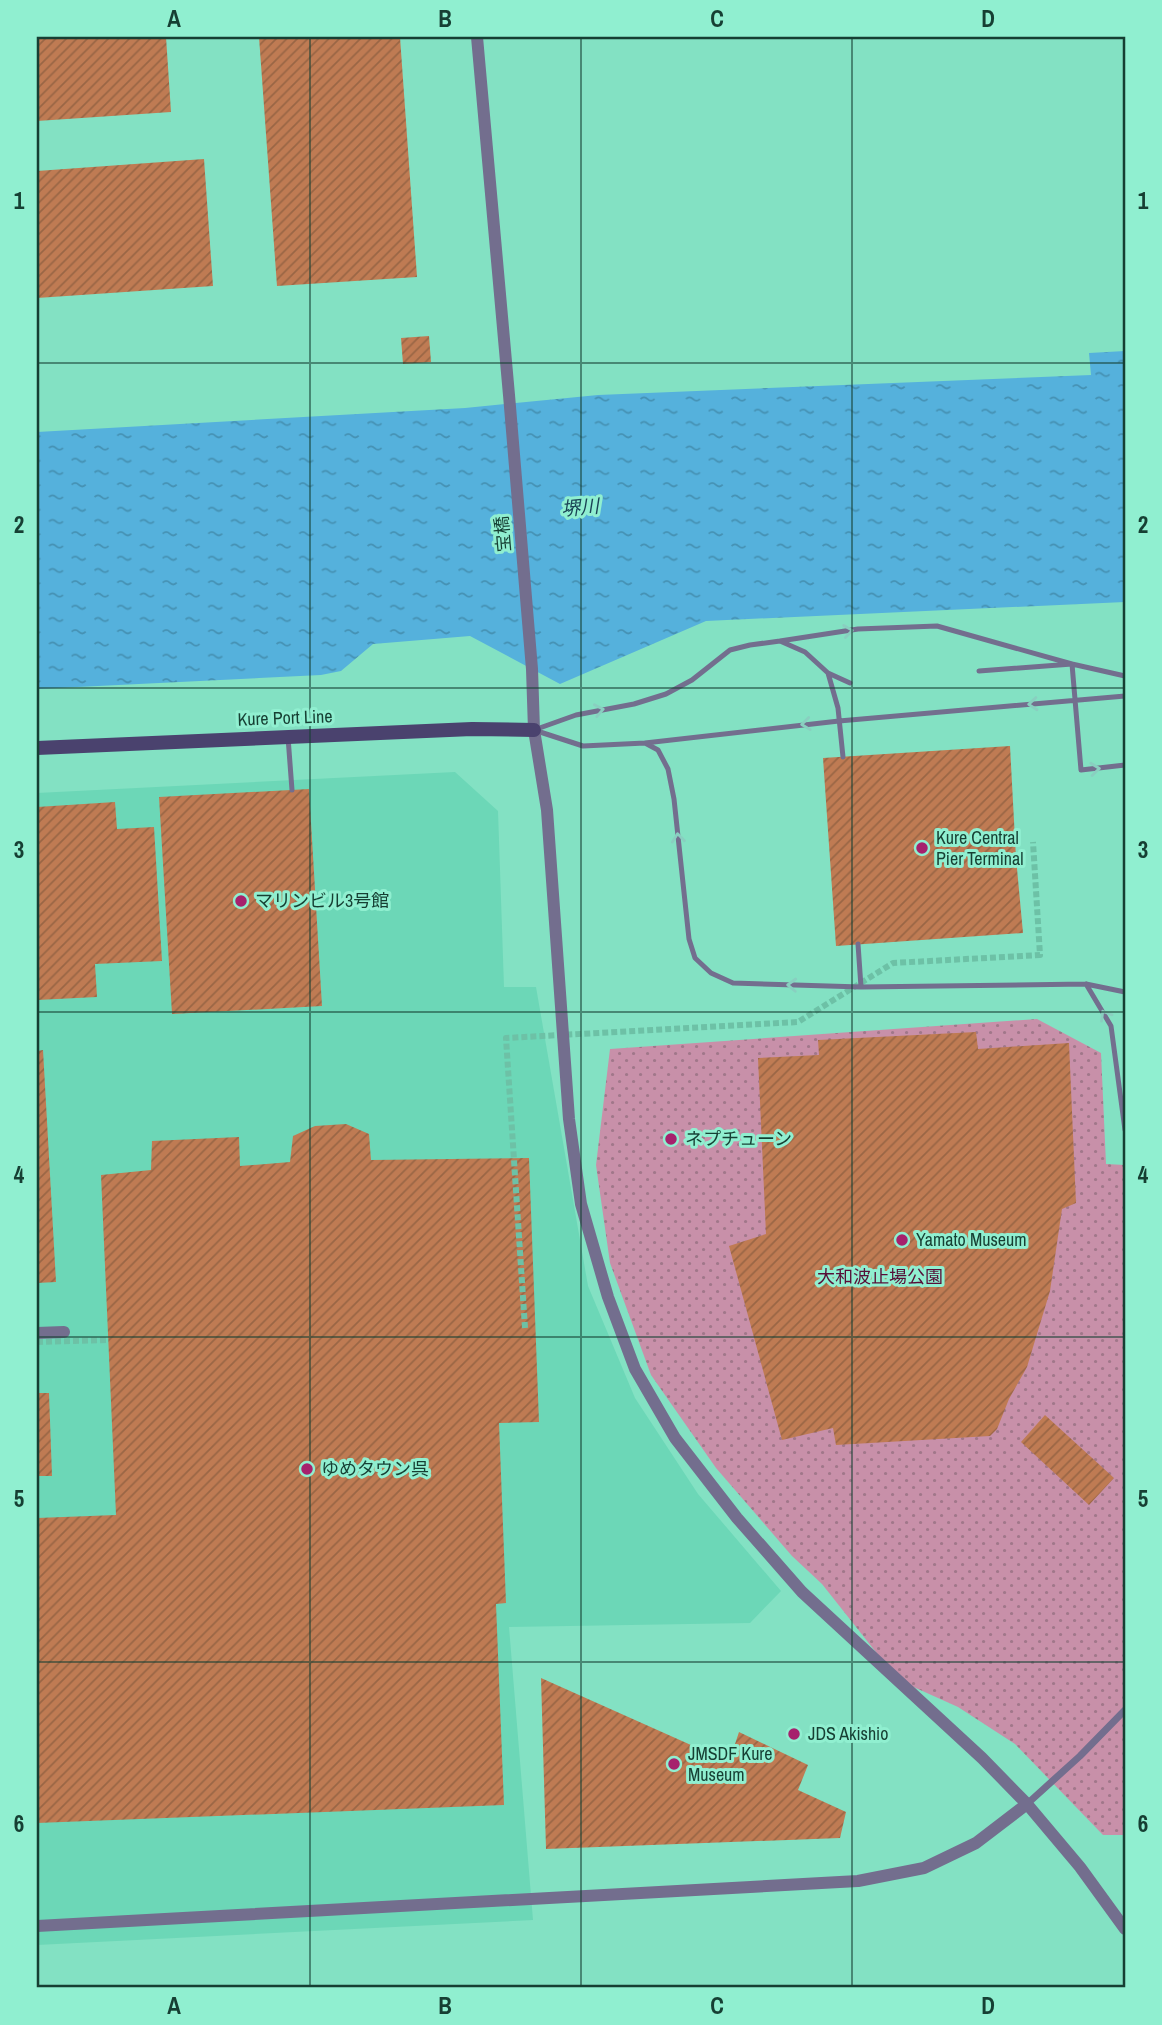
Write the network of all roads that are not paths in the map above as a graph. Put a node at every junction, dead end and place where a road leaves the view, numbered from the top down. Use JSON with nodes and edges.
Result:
{"nodes":[{"id":1,"x":477,"y":37,"type":"edge"},
{"id":2,"x":780,"y":641,"type":"junction"},
{"id":3,"x":1072,"y":664,"type":"junction"},
{"id":4,"x":979,"y":671,"type":"dead end"},
{"id":5,"x":828,"y":673,"type":"junction"},
{"id":6,"x":1125,"y":676,"type":"edge"},
{"id":7,"x":850,"y":683,"type":"dead end"},
{"id":8,"x":1125,"y":696,"type":"edge"},
{"id":9,"x":1074,"y":700,"type":"junction"},
{"id":10,"x":839,"y":720,"type":"junction"},
{"id":11,"x":534,"y":730,"type":"junction"},
{"id":12,"x":288,"y":737,"type":"junction"},
{"id":13,"x":645,"y":743,"type":"junction"},
{"id":14,"x":37,"y":748,"type":"edge"},
{"id":15,"x":843,"y":757,"type":"dead end"},
{"id":16,"x":1125,"y":765,"type":"edge"},
{"id":17,"x":292,"y":790,"type":"dead end"},
{"id":18,"x":858,"y":944,"type":"dead end"},
{"id":19,"x":1086,"y":984,"type":"junction"},
{"id":20,"x":861,"y":987,"type":"junction"},
{"id":21,"x":1125,"y":992,"type":"edge"},
{"id":22,"x":1125,"y":1130,"type":"edge"},
{"id":23,"x":64,"y":1332,"type":"dead end"},
{"id":24,"x":37,"y":1333,"type":"edge"},
{"id":25,"x":1125,"y":1710,"type":"edge"},
{"id":26,"x":1027,"y":1804,"type":"junction"},
{"id":27,"x":37,"y":1926,"type":"edge"},
{"id":28,"x":1125,"y":1929,"type":"edge"}],
"edges":[{"from":1,"to":11,"type":"street","name":"宝橋"},
{"from":2,"to":3,"type":"lane","one_way":true},
{"from":2,"to":5,"type":"lane"},
{"from":11,"to":2,"type":"lane","one_way":true},
{"from":3,"to":4,"type":"lane"},
{"from":3,"to":6,"type":"lane"},
{"from":3,"to":9,"type":"lane"},
{"from":5,"to":7,"type":"lane"},
{"from":5,"to":10,"type":"lane"},
{"from":8,"to":9,"type":"lane"},
{"from":9,"to":10,"type":"lane","one_way":true},
{"from":9,"to":16,"type":"lane","one_way":true},
{"from":10,"to":13,"type":"lane","one_way":true},
{"from":10,"to":15,"type":"lane"},
{"from":11,"to":12,"type":"main road","name":"Kure Port Line"},
{"from":11,"to":13,"type":"lane"},
{"from":11,"to":26,"type":"street","name":"宝橋"},
{"from":12,"to":14,"type":"main road","name":"Kure Port Line"},
{"from":12,"to":17,"type":"lane"},
{"from":20,"to":13,"type":"lane","one_way":true},
{"from":18,"to":20,"type":"lane"},
{"from":19,"to":20,"type":"lane"},
{"from":19,"to":21,"type":"lane"},
{"from":22,"to":19,"type":"lane","one_way":true},
{"from":23,"to":24,"type":"street"},
{"from":25,"to":26,"type":"street"},
{"from":26,"to":27,"type":"street"},
{"from":26,"to":28,"type":"street","name":"宝橋"}]}
